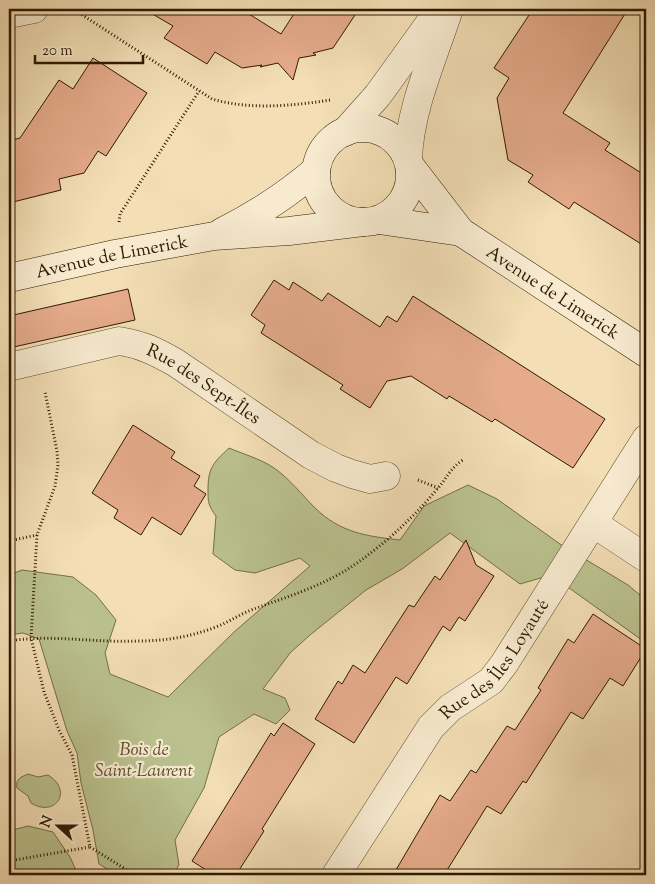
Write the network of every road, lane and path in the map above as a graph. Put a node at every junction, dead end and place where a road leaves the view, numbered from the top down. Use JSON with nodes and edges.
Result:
{"nodes":[{"id":1,"x":34,"y":9,"type":"edge"},
{"id":2,"x":73,"y":9,"type":"edge"},
{"id":3,"x":440,"y":9,"type":"edge"},
{"id":4,"x":449,"y":9,"type":"edge"},
{"id":5,"x":9,"y":14,"type":"edge"},
{"id":6,"x":199,"y":91,"type":"junction"},
{"id":7,"x":330,"y":100,"type":"dead end"},
{"id":8,"x":345,"y":132,"type":"junction"},
{"id":9,"x":410,"y":164,"type":"junction"},
{"id":10,"x":316,"y":170,"type":"junction"},
{"id":11,"x":371,"y":221,"type":"junction"},
{"id":12,"x":461,"y":232,"type":"junction"},
{"id":13,"x":214,"y":236,"type":"junction"},
{"id":14,"x":115,"y":254,"type":"junction"},
{"id":15,"x":9,"y":278,"type":"edge"},
{"id":16,"x":646,"y":354,"type":"edge"},
{"id":17,"x":38,"y":360,"type":"junction"},
{"id":18,"x":9,"y":367,"type":"edge"},
{"id":19,"x":646,"y":439,"type":"edge"},
{"id":20,"x":463,"y":460,"type":"dead end"},
{"id":21,"x":386,"y":476,"type":"dead end"},
{"id":22,"x":593,"y":523,"type":"junction"},
{"id":23,"x":37,"y":535,"type":"junction"},
{"id":24,"x":9,"y":541,"type":"edge"},
{"id":25,"x":646,"y":558,"type":"edge"},
{"id":26,"x":30,"y":638,"type":"junction"},
{"id":27,"x":9,"y":641,"type":"edge"},
{"id":28,"x":90,"y":846,"type":"junction"},
{"id":29,"x":9,"y":861,"type":"edge"},
{"id":30,"x":135,"y":875,"type":"edge"},
{"id":31,"x":336,"y":875,"type":"edge"}],
"edges":[{"from":1,"to":5,"type":"street"},
{"from":2,"to":6,"type":"path"},
{"from":3,"to":8,"type":"street"},
{"from":4,"to":9,"type":"street"},
{"from":6,"to":7,"type":"path"},
{"from":6,"to":14,"type":"path"},
{"from":8,"to":9,"type":"street"},
{"from":8,"to":10,"type":"street"},
{"from":9,"to":11,"type":"street"},
{"from":9,"to":12,"type":"street","name":"Avenue de Limerick"},
{"from":10,"to":11,"type":"street"},
{"from":10,"to":13,"type":"street","name":"Avenue de Limerick"},
{"from":11,"to":12,"type":"street","name":"Avenue de Limerick"},
{"from":11,"to":13,"type":"street","name":"Avenue de Limerick"},
{"from":12,"to":16,"type":"street","name":"Avenue de Limerick"},
{"from":13,"to":14,"type":"street","name":"Avenue de Limerick"},
{"from":14,"to":15,"type":"street","name":"Avenue de Limerick"},
{"from":17,"to":18,"type":"street","name":"Rue des Sept-Îles"},
{"from":17,"to":21,"type":"street","name":"Rue des Sept-Îles"},
{"from":17,"to":23,"type":"path"},
{"from":19,"to":22,"type":"street","name":"Rue des Îles Loyauté"},
{"from":20,"to":26,"type":"path"},
{"from":22,"to":25,"type":"street"},
{"from":22,"to":31,"type":"street","name":"Rue des Îles Loyauté"},
{"from":23,"to":24,"type":"path"},
{"from":23,"to":26,"type":"path"},
{"from":26,"to":27,"type":"path"},
{"from":26,"to":28,"type":"path"},
{"from":28,"to":29,"type":"path"},
{"from":28,"to":30,"type":"path"}]}
